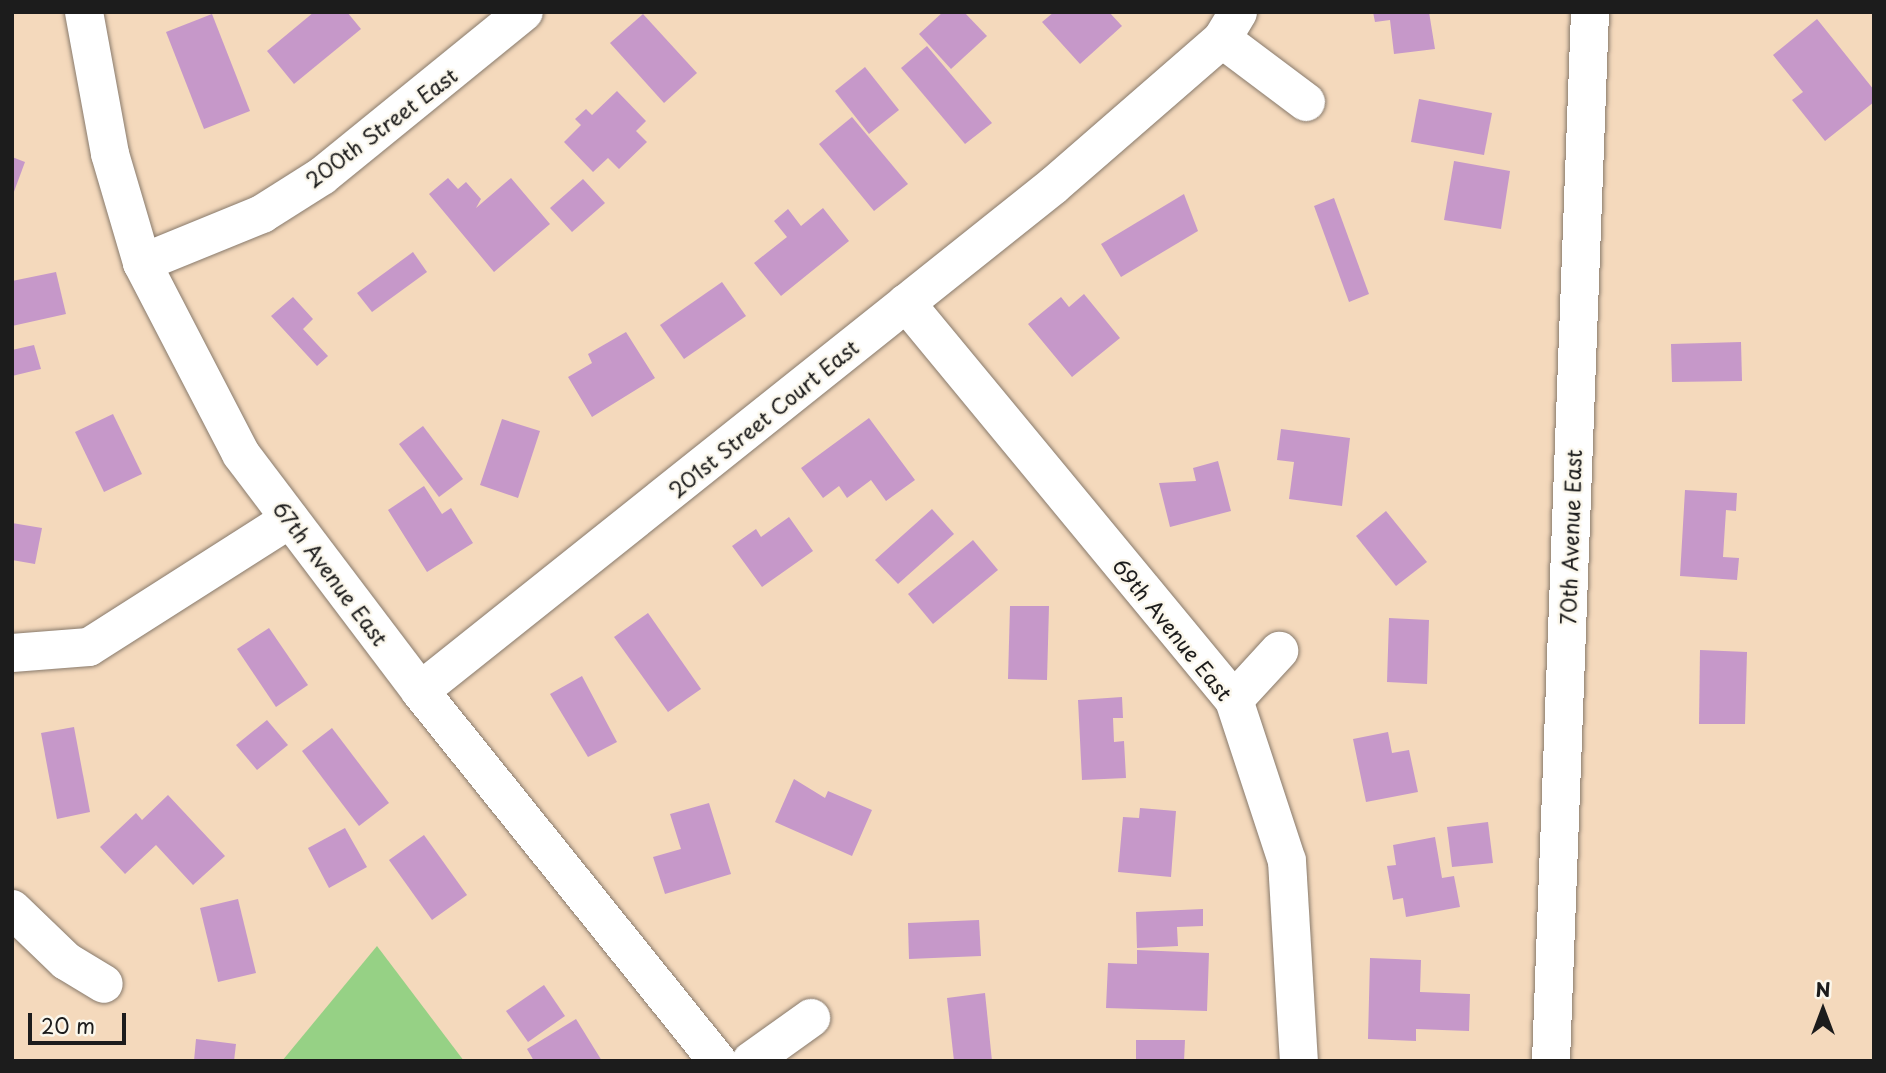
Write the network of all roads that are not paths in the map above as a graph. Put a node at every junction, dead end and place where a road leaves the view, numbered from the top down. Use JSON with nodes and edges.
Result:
{"nodes":[{"id":1,"x":83,"y":12,"type":"edge"},
{"id":2,"x":1590,"y":12,"type":"edge"},
{"id":3,"x":512,"y":24,"type":"edge"},
{"id":4,"x":1230,"y":25,"type":"edge"},
{"id":5,"x":1306,"y":102,"type":"dead end"},
{"id":6,"x":142,"y":263,"type":"junction"},
{"id":7,"x":906,"y":303,"type":"junction"},
{"id":8,"x":290,"y":519,"type":"junction"},
{"id":9,"x":1279,"y":651,"type":"dead end"},
{"id":10,"x":12,"y":653,"type":"edge"},
{"id":11,"x":420,"y":691,"type":"junction"},
{"id":12,"x":1234,"y":700,"type":"junction"},
{"id":13,"x":12,"y":909,"type":"edge"},
{"id":14,"x":104,"y":984,"type":"dead end"},
{"id":15,"x":811,"y":1018,"type":"dead end"},
{"id":16,"x":718,"y":1061,"type":"edge"},
{"id":17,"x":751,"y":1061,"type":"edge"},
{"id":18,"x":1299,"y":1061,"type":"edge"},
{"id":19,"x":1550,"y":1061,"type":"edge"}],
"edges":[{"from":1,"to":6,"type":"street","name":"67th Avenue East"},
{"from":2,"to":19,"type":"street","name":"70th Avenue East"},
{"from":3,"to":6,"type":"street","name":"200th Street East"},
{"from":4,"to":5,"type":"street"},
{"from":4,"to":7,"type":"street","name":"201st Street Court East"},
{"from":6,"to":8,"type":"street","name":"67th Avenue East"},
{"from":7,"to":11,"type":"street","name":"201st Street Court East"},
{"from":7,"to":12,"type":"street","name":"69th Avenue East"},
{"from":8,"to":10,"type":"street"},
{"from":8,"to":11,"type":"street","name":"67th Avenue East"},
{"from":9,"to":12,"type":"street"},
{"from":11,"to":16,"type":"street","name":"67th Avenue East"},
{"from":12,"to":18,"type":"street","name":"69th Avenue East"},
{"from":13,"to":14,"type":"street"},
{"from":15,"to":17,"type":"street"}]}
